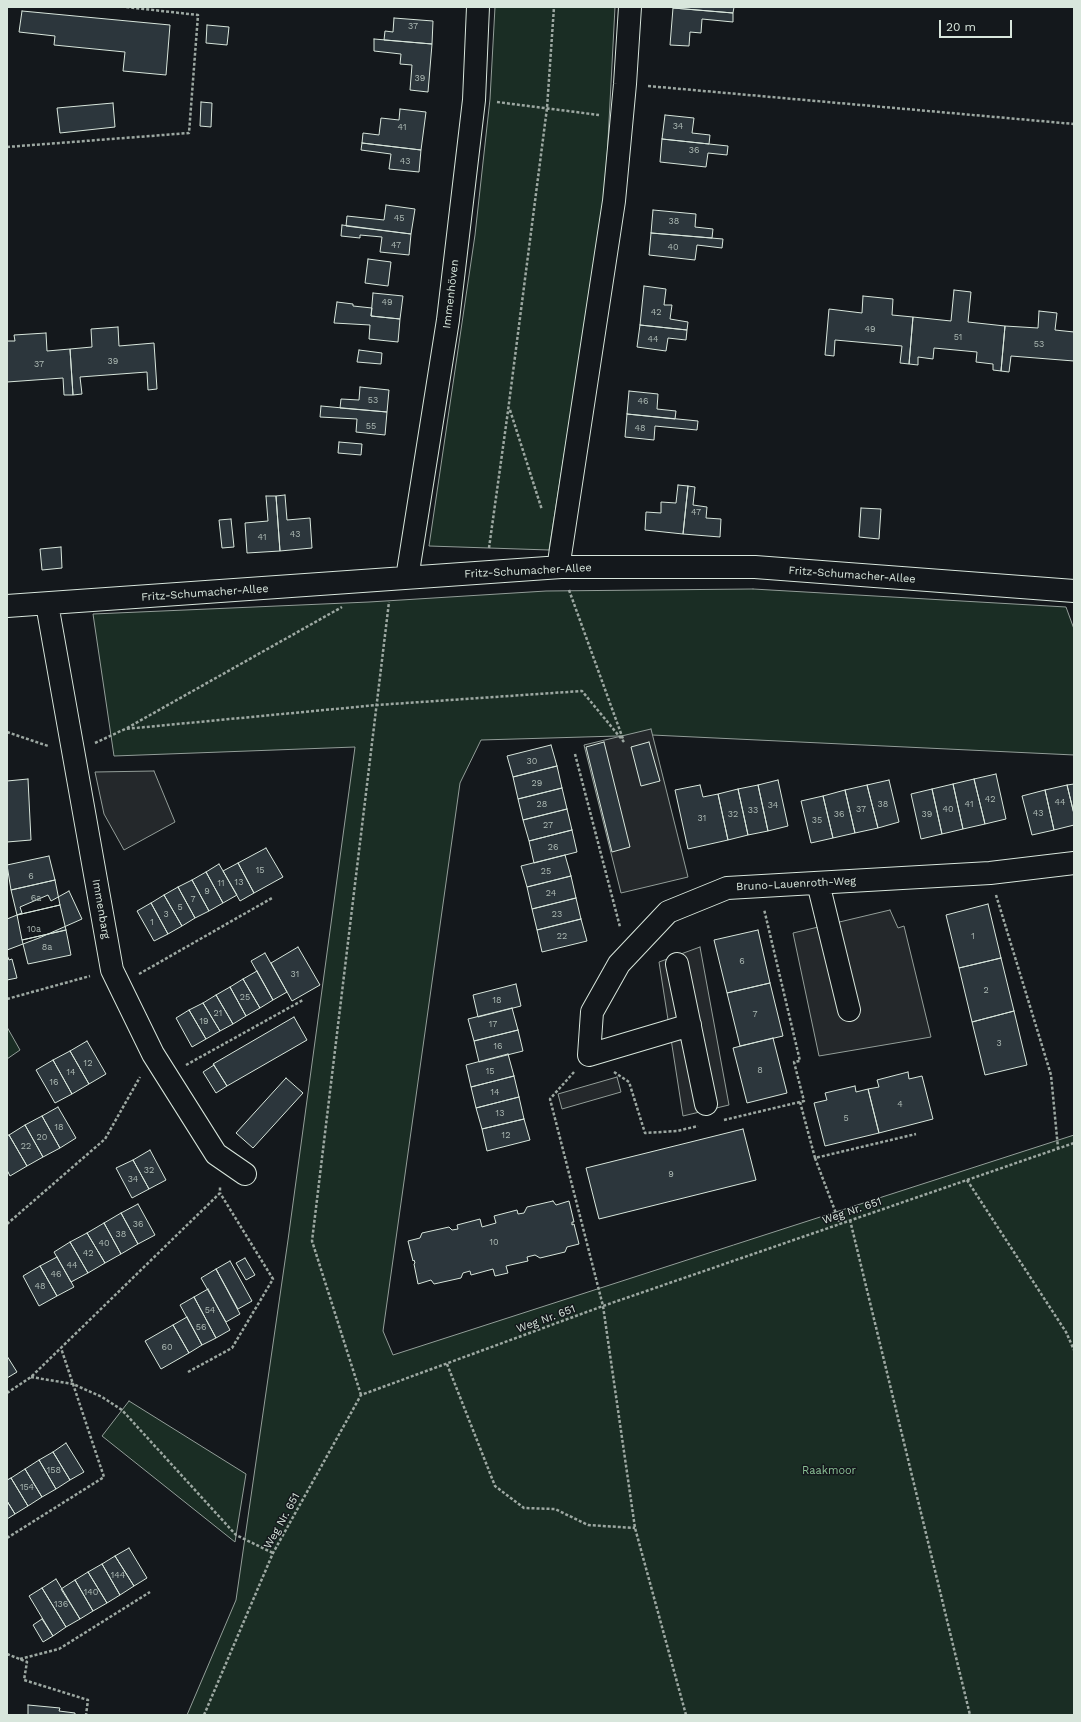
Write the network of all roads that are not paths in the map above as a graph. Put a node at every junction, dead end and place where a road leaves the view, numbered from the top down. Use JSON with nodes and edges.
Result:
{"nodes":[{"id":1,"x":478,"y":7,"type":"edge"},
{"id":2,"x":630,"y":7,"type":"edge"},
{"id":3,"x":561,"y":567,"type":"junction"},
{"id":4,"x":399,"y":579,"type":"junction"},
{"id":5,"x":1074,"y":592,"type":"edge"},
{"id":6,"x":46,"y":604,"type":"junction"},
{"id":7,"x":7,"y":606,"type":"edge"},
{"id":8,"x":1074,"y":863,"type":"edge"},
{"id":9,"x":818,"y":883,"type":"junction"},
{"id":10,"x":677,"y":964,"type":"dead end"},
{"id":11,"x":849,"y":1010,"type":"dead end"},
{"id":12,"x":690,"y":1026,"type":"junction"},
{"id":13,"x":706,"y":1104,"type":"dead end"},
{"id":14,"x":245,"y":1174,"type":"dead end"}],
"edges":[{"from":1,"to":4,"type":"street","name":"Immenhöven"},
{"from":2,"to":3,"type":"street"},
{"from":3,"to":4,"type":"street","name":"Fritz-Schumacher-Allee"},
{"from":3,"to":5,"type":"street","name":"Fritz-Schumacher-Allee"},
{"from":4,"to":6,"type":"street","name":"Fritz-Schumacher-Allee"},
{"from":6,"to":7,"type":"street","name":"Fritz-Schumacher-Allee"},
{"from":6,"to":14,"type":"street","name":"Immenbarg"},
{"from":8,"to":9,"type":"street","name":"Bruno-Lauenroth-Weg"},
{"from":9,"to":11,"type":"street"},
{"from":9,"to":12,"type":"street","name":"Bruno-Lauenroth-Weg"},
{"from":10,"to":12,"type":"street"},
{"from":12,"to":13,"type":"street"}]}
